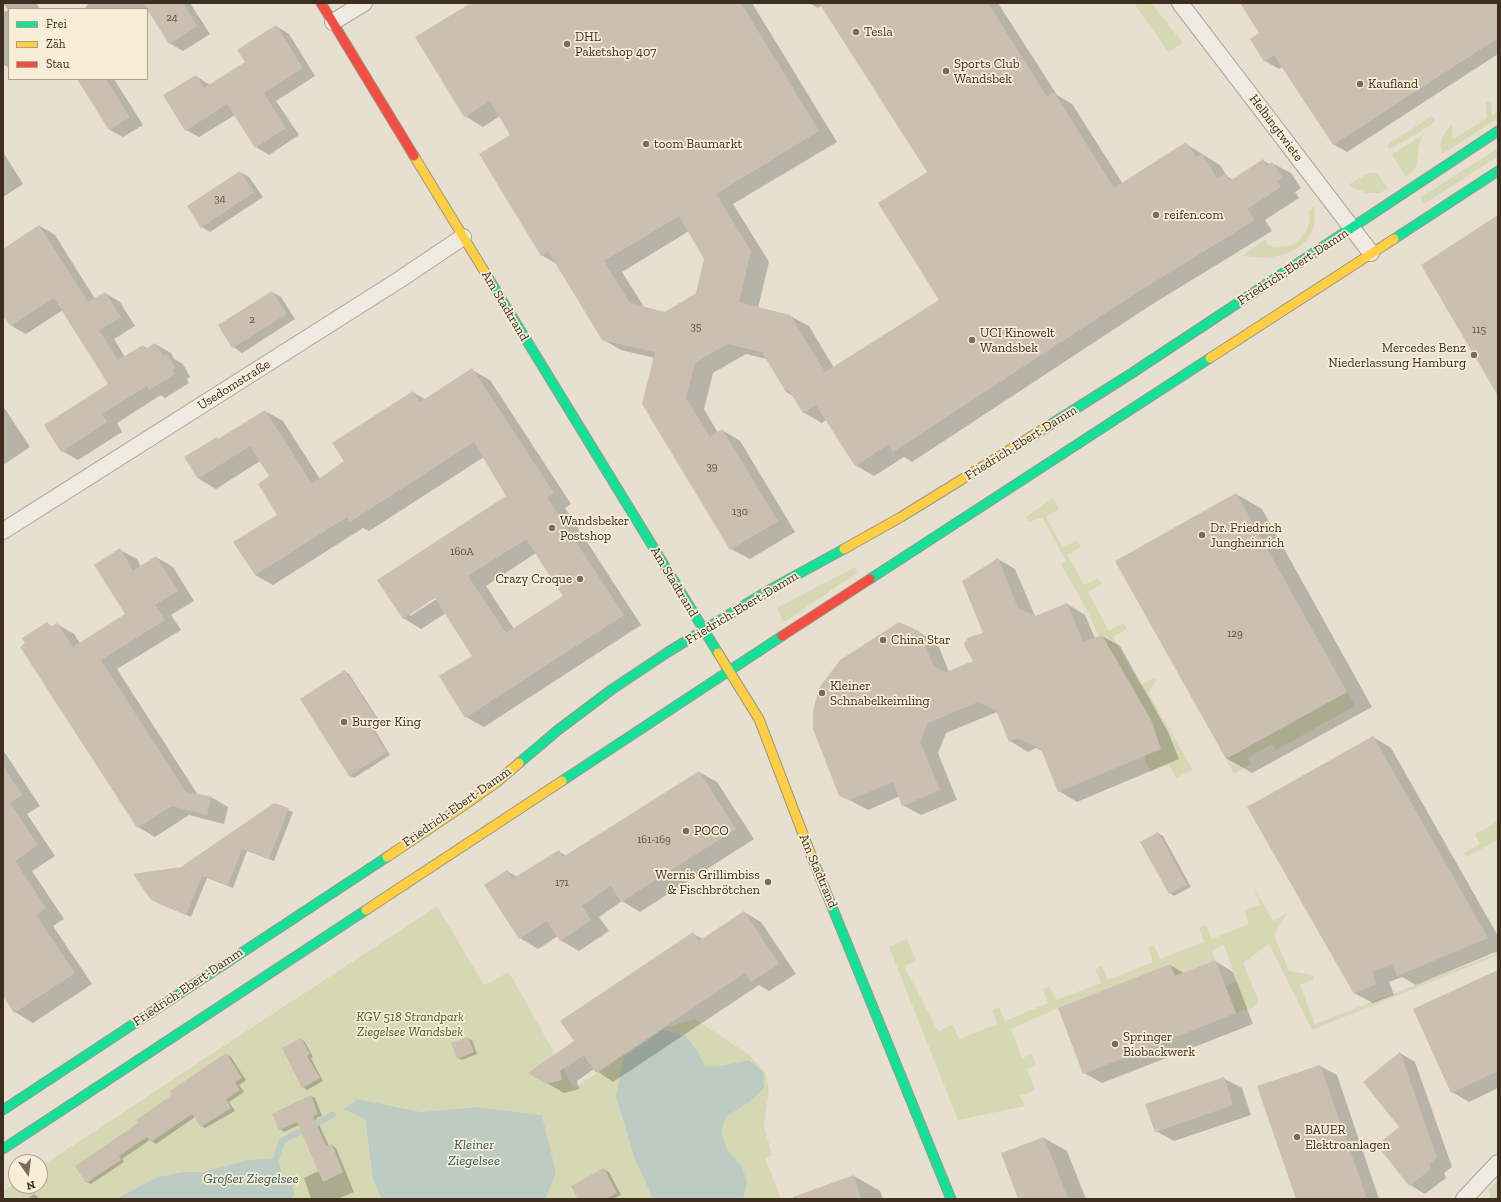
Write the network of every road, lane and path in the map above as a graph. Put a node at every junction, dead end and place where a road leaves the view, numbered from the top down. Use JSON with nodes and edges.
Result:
{"nodes":[{"id":1,"x":321,"y":3,"type":"edge"},
{"id":2,"x":364,"y":3,"type":"edge"},
{"id":3,"x":1180,"y":3,"type":"edge"},
{"id":4,"x":333,"y":22,"type":"junction"},
{"id":5,"x":1498,"y":131,"type":"edge"},
{"id":6,"x":1498,"y":171,"type":"edge"},
{"id":7,"x":1352,"y":228,"type":"junction"},
{"id":8,"x":463,"y":237,"type":"junction"},
{"id":9,"x":1371,"y":253,"type":"junction"},
{"id":10,"x":3,"y":531,"type":"edge"},
{"id":11,"x":703,"y":630,"type":"junction"},
{"id":12,"x":729,"y":671,"type":"junction"},
{"id":13,"x":3,"y":1110,"type":"edge"},
{"id":14,"x":3,"y":1149,"type":"edge"},
{"id":15,"x":1498,"y":1162,"type":"edge"},
{"id":16,"x":951,"y":1199,"type":"edge"},
{"id":17,"x":1464,"y":1199,"type":"edge"}],
"edges":[{"from":1,"to":4,"type":"main road","name":"Am Stadtrand"},
{"from":2,"to":4,"type":"street"},
{"from":3,"to":7,"type":"street","name":"Helbingtwiete"},
{"from":4,"to":8,"type":"main road","name":"Am Stadtrand"},
{"from":5,"to":7,"type":"main road","name":"Friedrich-Ebert-Damm"},
{"from":6,"to":9,"type":"main road"},
{"from":7,"to":9,"type":"street","name":"Helbingtwiete"},
{"from":7,"to":11,"type":"main road","name":"Friedrich-Ebert-Damm"},
{"from":8,"to":10,"type":"street","name":"Usedomstraße"},
{"from":8,"to":11,"type":"main road","name":"Am Stadtrand"},
{"from":9,"to":12,"type":"main road"},
{"from":11,"to":12,"type":"main road","name":"Am Stadtrand"},
{"from":11,"to":13,"type":"main road","name":"Friedrich-Ebert-Damm"},
{"from":12,"to":14,"type":"main road"},
{"from":12,"to":16,"type":"main road","name":"Am Stadtrand"},
{"from":15,"to":17,"type":"street"}]}
